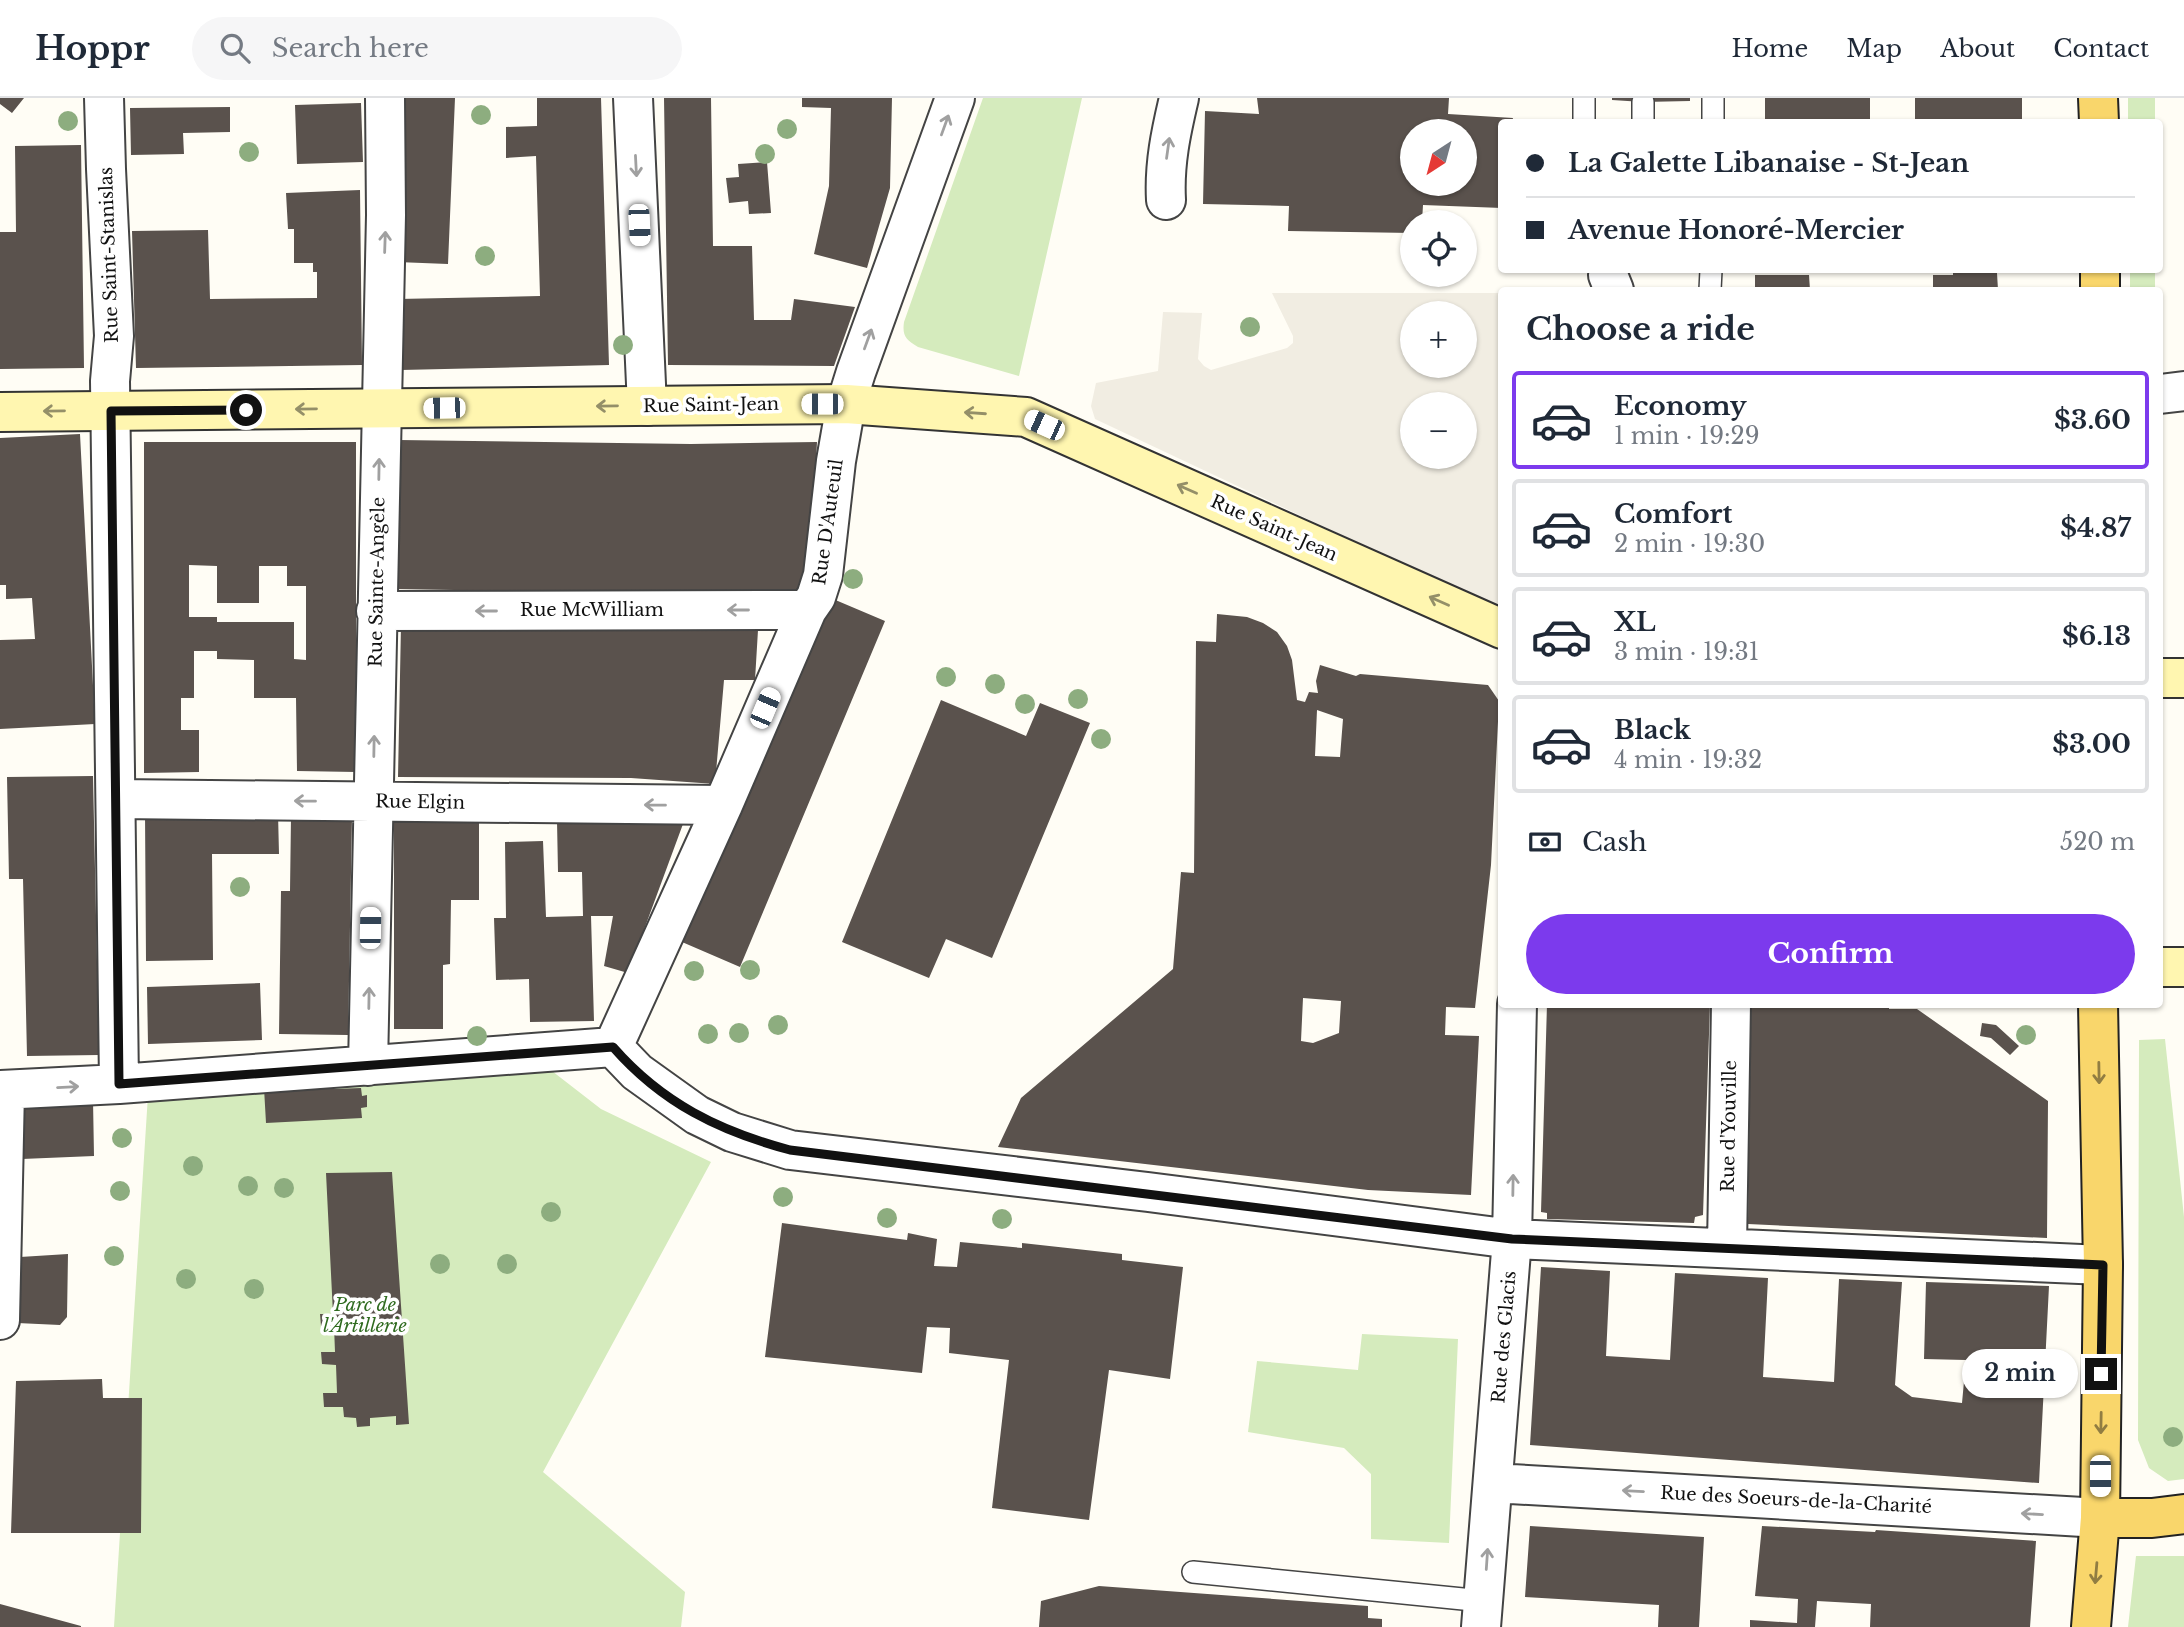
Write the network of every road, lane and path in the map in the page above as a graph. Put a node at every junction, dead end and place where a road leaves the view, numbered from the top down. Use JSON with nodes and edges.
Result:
{"nodes":[{"id":1,"x":104,"y":98,"type":"edge"},
{"id":2,"x":384,"y":98,"type":"edge"},
{"id":3,"x":633,"y":98,"type":"edge"},
{"id":4,"x":955,"y":98,"type":"edge"},
{"id":5,"x":1179,"y":98,"type":"edge"},
{"id":6,"x":1584,"y":98,"type":"edge"},
{"id":7,"x":1713,"y":98,"type":"edge"},
{"id":8,"x":2098,"y":98,"type":"edge"},
{"id":9,"x":1584,"y":119,"type":"edge"},
{"id":10,"x":1713,"y":119,"type":"edge"},
{"id":11,"x":2099,"y":119,"type":"edge"},
{"id":12,"x":1166,"y":200,"type":"dead end"},
{"id":13,"x":2184,"y":391,"type":"edge"},
{"id":14,"x":2163,"y":394,"type":"edge"},
{"id":15,"x":846,"y":404,"type":"junction"},
{"id":16,"x":647,"y":406,"type":"junction"},
{"id":17,"x":380,"y":408,"type":"junction"},
{"id":18,"x":111,"y":411,"type":"junction"},
{"id":19,"x":0,"y":412,"type":"edge"},
{"id":20,"x":807,"y":610,"type":"junction"},
{"id":21,"x":376,"y":611,"type":"junction"},
{"id":22,"x":1498,"y":627,"type":"edge"},
{"id":23,"x":2163,"y":678,"type":"edge"},
{"id":24,"x":2184,"y":678,"type":"edge"},
{"id":25,"x":117,"y":799,"type":"junction"},
{"id":26,"x":372,"y":802,"type":"junction"},
{"id":27,"x":723,"y":805,"type":"junction"},
{"id":28,"x":2163,"y":967,"type":"edge"},
{"id":29,"x":2184,"y":967,"type":"edge"},
{"id":30,"x":1517,"y":1008,"type":"edge"},
{"id":31,"x":1731,"y":1008,"type":"edge"},
{"id":32,"x":2098,"y":1008,"type":"edge"},
{"id":33,"x":613,"y":1047,"type":"junction"},
{"id":34,"x":368,"y":1066,"type":"junction"},
{"id":35,"x":119,"y":1084,"type":"junction"},
{"id":36,"x":3,"y":1090,"type":"edge"},
{"id":37,"x":1512,"y":1239,"type":"junction"},
{"id":38,"x":1727,"y":1247,"type":"junction"},
{"id":39,"x":2103,"y":1265,"type":"junction"},
{"id":40,"x":0,"y":1320,"type":"edge"},
{"id":41,"x":1493,"y":1483,"type":"junction"},
{"id":42,"x":2184,"y":1514,"type":"edge"},
{"id":43,"x":2100,"y":1518,"type":"junction"},
{"id":44,"x":1194,"y":1572,"type":"dead end"},
{"id":45,"x":1482,"y":1614,"type":"edge"},
{"id":46,"x":2091,"y":1627,"type":"edge"}],
"edges":[{"from":1,"to":18,"type":"street","name":"Rue Saint-Stanislas"},
{"from":17,"to":2,"type":"street","name":"Rue Sainte-Angèle","one_way":true},
{"from":3,"to":16,"type":"street","one_way":true},
{"from":15,"to":4,"type":"street","name":"Rue D'Auteuil","one_way":true},
{"from":12,"to":5,"type":"street","one_way":true},
{"from":6,"to":9,"type":"lane"},
{"from":7,"to":10,"type":"lane"},
{"from":8,"to":11,"type":"main road"},
{"from":13,"to":14,"type":"street"},
{"from":15,"to":16,"type":"street","name":"Rue Saint-Jean"},
{"from":15,"to":20,"type":"street","name":"Rue D'Auteuil"},
{"from":22,"to":15,"type":"street","name":"Rue Saint-Jean","one_way":true},
{"from":16,"to":17,"type":"street","name":"Rue Saint-Jean","one_way":true},
{"from":17,"to":18,"type":"street","name":"Rue Saint-Jean","one_way":true},
{"from":21,"to":17,"type":"street","name":"Rue Sainte-Angèle","one_way":true},
{"from":18,"to":19,"type":"street","name":"Rue Saint-Jean","one_way":true},
{"from":18,"to":25,"type":"street","name":"Rue Saint-Stanislas"},
{"from":20,"to":21,"type":"street","name":"Rue McWilliam","one_way":true},
{"from":20,"to":27,"type":"street","name":"Rue D'Auteuil"},
{"from":26,"to":21,"type":"street","name":"Rue Sainte-Angèle","one_way":true},
{"from":23,"to":24,"type":"street"},
{"from":26,"to":25,"type":"street","name":"Rue Elgin","one_way":true},
{"from":25,"to":35,"type":"street","name":"Rue Saint-Stanislas"},
{"from":27,"to":26,"type":"street","name":"Rue Elgin","one_way":true},
{"from":34,"to":26,"type":"street","name":"Rue Sainte-Angèle","one_way":true},
{"from":27,"to":33,"type":"street","name":"Rue D'Auteuil"},
{"from":28,"to":29,"type":"street"},
{"from":37,"to":30,"type":"street","name":"Rue des Glacis","one_way":true},
{"from":31,"to":38,"type":"street","name":"Rue d'Youville"},
{"from":32,"to":39,"type":"main road","one_way":true},
{"from":33,"to":34,"type":"street"},
{"from":33,"to":37,"type":"street"},
{"from":34,"to":35,"type":"street"},
{"from":36,"to":35,"type":"street","one_way":true},
{"from":36,"to":40,"type":"street"},
{"from":37,"to":38,"type":"street"},
{"from":37,"to":41,"type":"street","name":"Rue des Glacis"},
{"from":38,"to":39,"type":"street"},
{"from":39,"to":43,"type":"main road","one_way":true},
{"from":43,"to":41,"type":"street","name":"Rue des Soeurs-de-la-Charité","one_way":true},
{"from":45,"to":41,"type":"street","name":"Rue des Glacis","one_way":true},
{"from":42,"to":43,"type":"main road"},
{"from":43,"to":46,"type":"main road","one_way":true},
{"from":44,"to":45,"type":"lane"}]}
